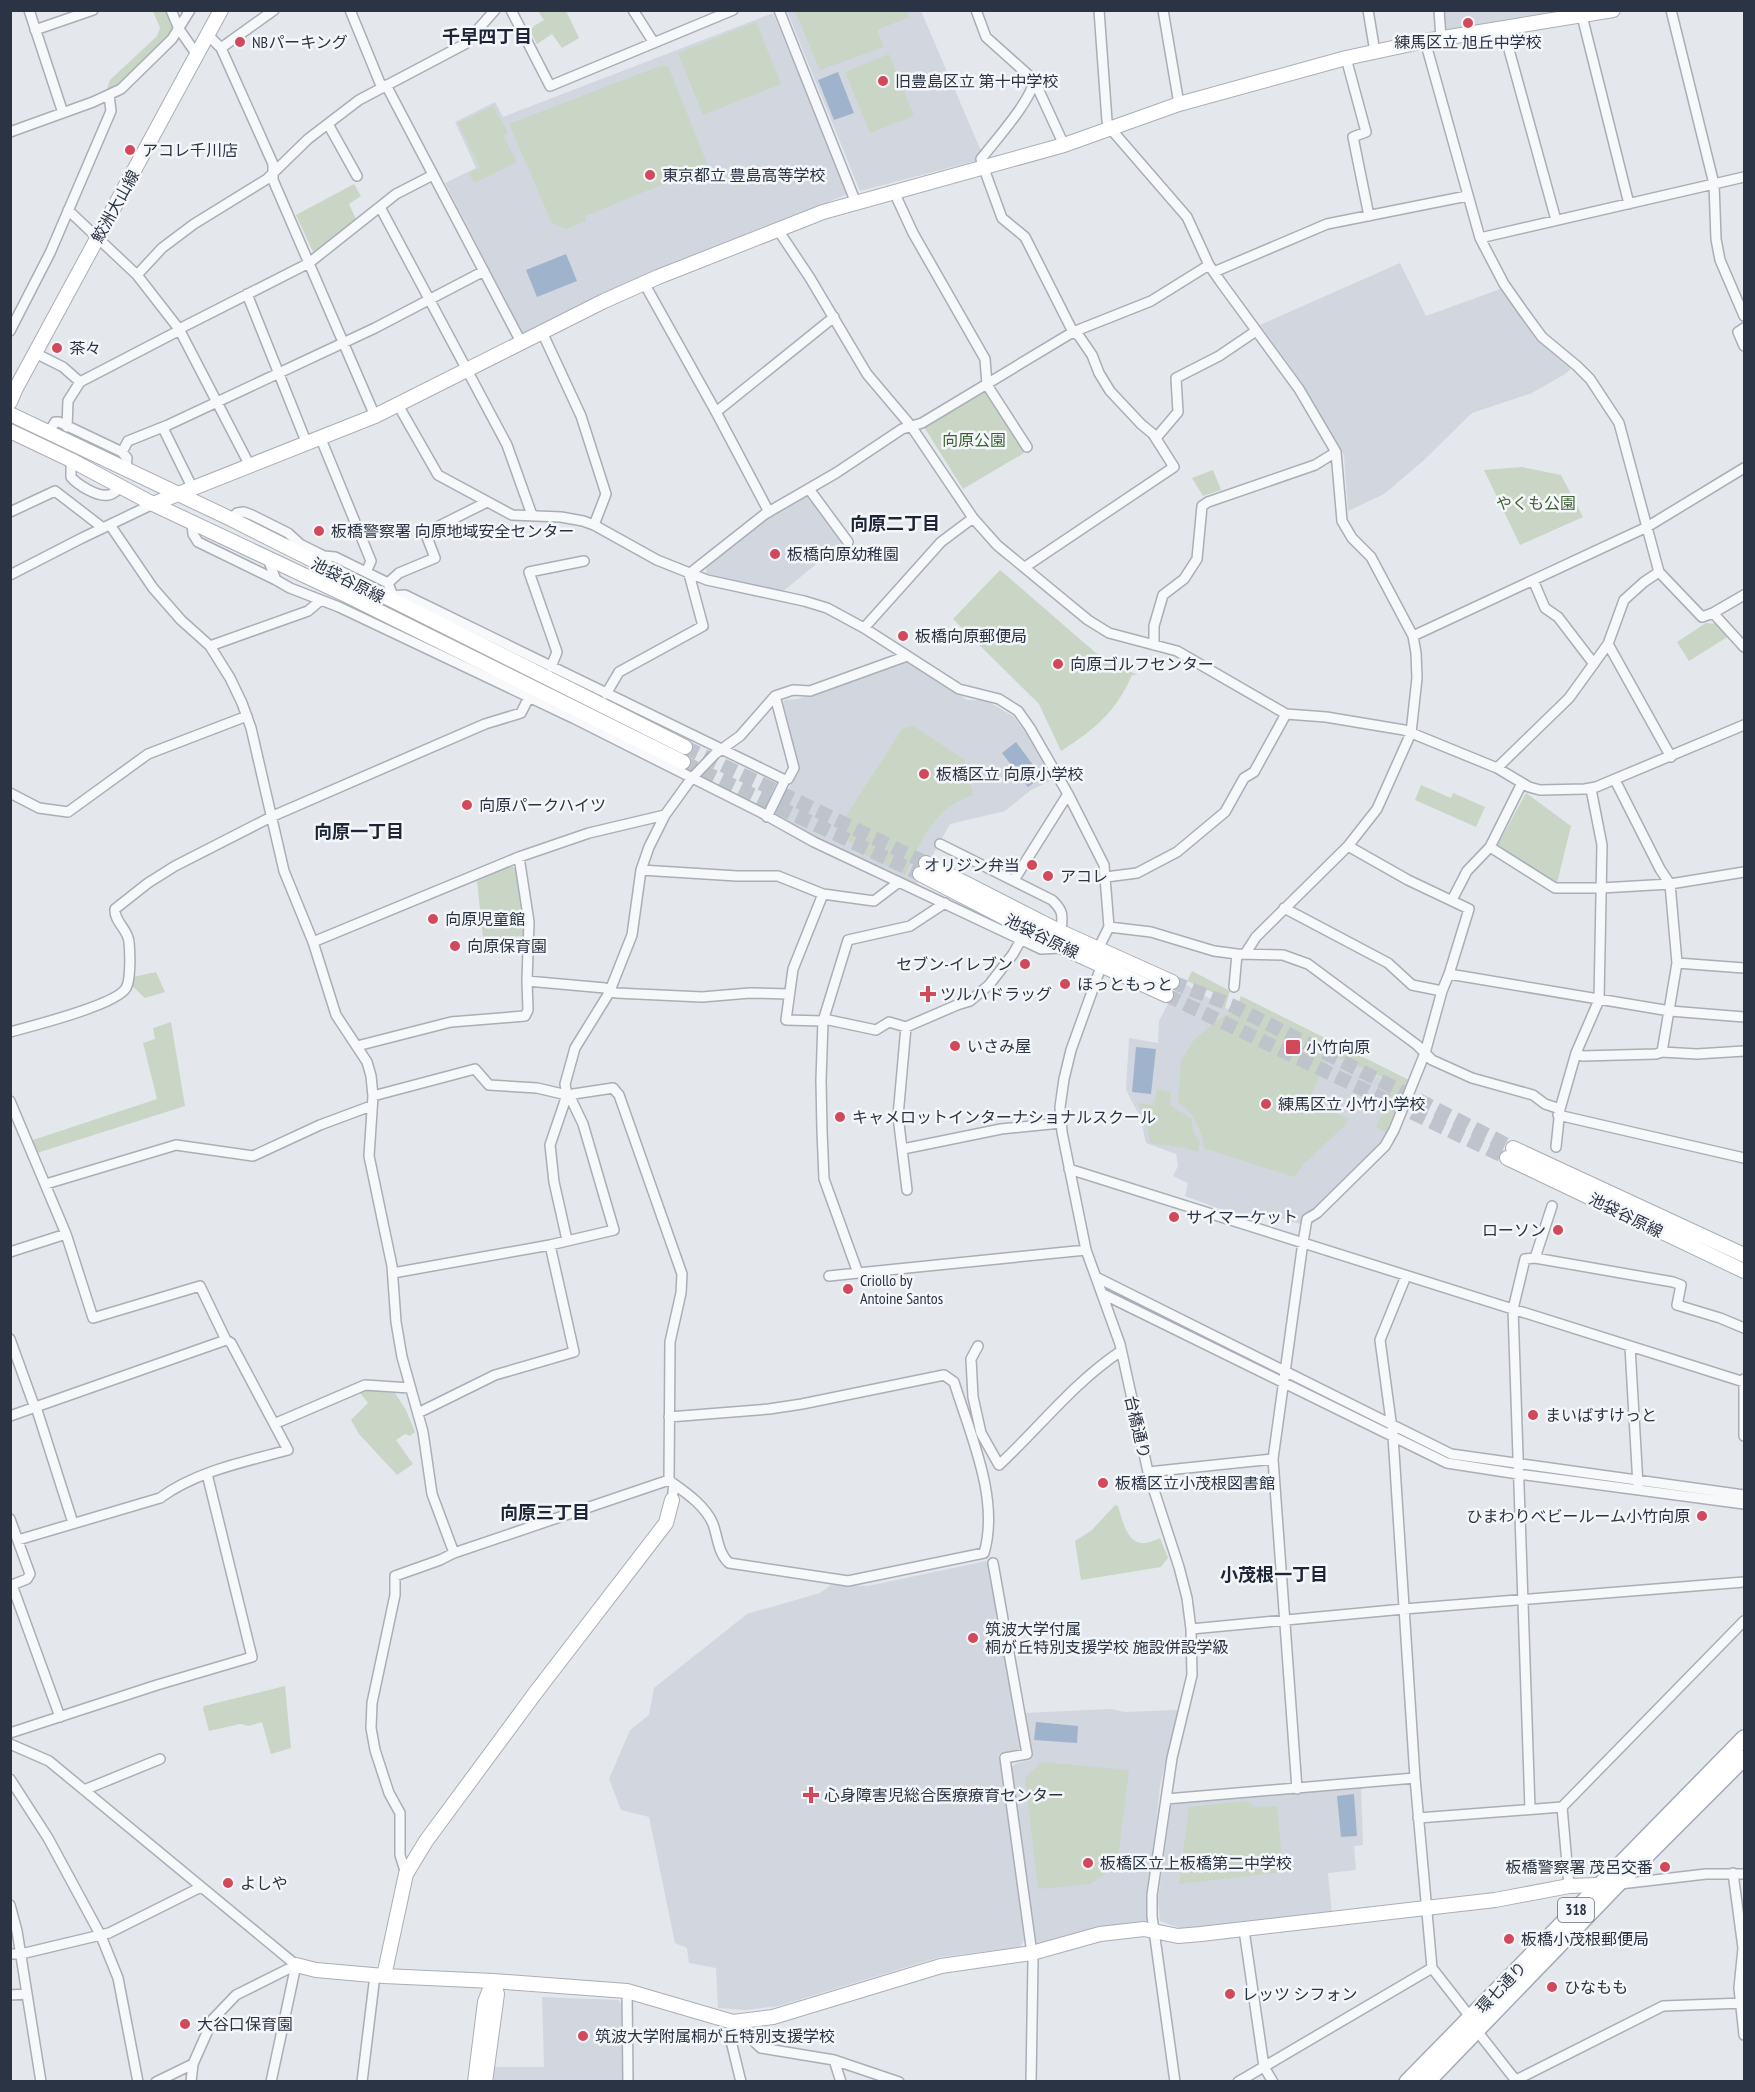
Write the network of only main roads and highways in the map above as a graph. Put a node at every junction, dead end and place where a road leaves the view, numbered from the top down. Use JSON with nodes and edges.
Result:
{"nodes":[{"id":1,"x":1744,"y":1738,"type":"edge"},
{"id":2,"x":1744,"y":1758,"type":"edge"},
{"id":3,"x":1474,"y":2025,"type":"junction"},
{"id":4,"x":1407,"y":2082,"type":"edge"},
{"id":5,"x":1427,"y":2082,"type":"edge"}],
"edges":[{"from":1,"to":3,"type":"main road","name":"環七通り","number":"318"},
{"from":2,"to":3,"type":"main road","name":"環七通り","number":"318"},
{"from":3,"to":4,"type":"main road","name":"環七通り","number":"318"},
{"from":3,"to":5,"type":"main road","name":"環七通り","number":"318"}]}
